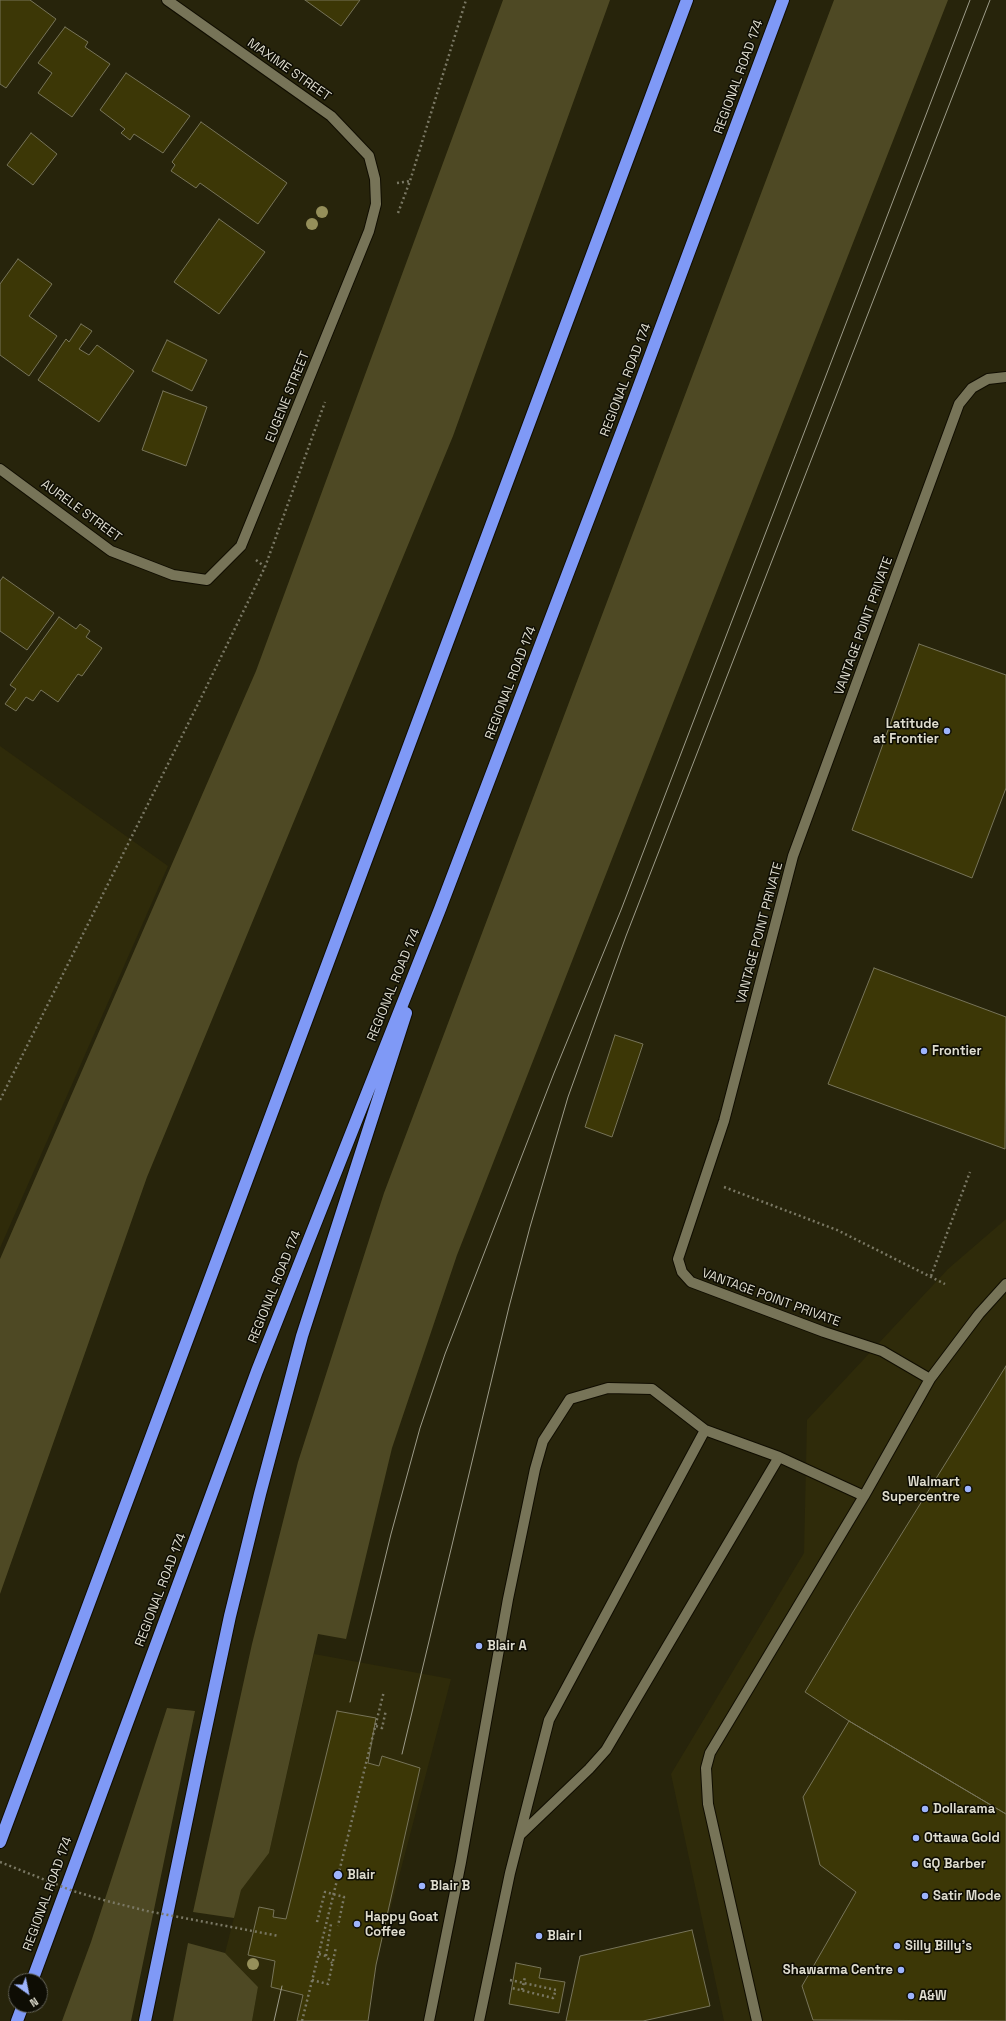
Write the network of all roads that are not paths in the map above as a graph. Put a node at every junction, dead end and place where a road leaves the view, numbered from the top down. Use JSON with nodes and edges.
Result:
{"nodes":[{"id":1,"x":167,"y":0,"type":"edge"},
{"id":2,"x":687,"y":0,"type":"edge"},
{"id":3,"x":783,"y":0,"type":"edge"},
{"id":4,"x":375,"y":179,"type":"joint"},
{"id":5,"x":1006,"y":377,"type":"edge"},
{"id":6,"x":0,"y":469,"type":"edge"},
{"id":7,"x":173,"y":575,"type":"joint"},
{"id":8,"x":440,"y":909,"type":"junction"},
{"id":9,"x":1006,"y":1284,"type":"edge"},
{"id":10,"x":930,"y":1379,"type":"junction"},
{"id":11,"x":705,"y":1430,"type":"junction"},
{"id":12,"x":779,"y":1457,"type":"junction"},
{"id":13,"x":864,"y":1496,"type":"junction"},
{"id":14,"x":520,"y":1835,"type":"junction"},
{"id":15,"x":0,"y":1842,"type":"edge"},
{"id":16,"x":35,"y":1973,"type":"edge"},
{"id":17,"x":144,"y":2021,"type":"edge"},
{"id":18,"x":429,"y":2021,"type":"edge"},
{"id":19,"x":478,"y":2021,"type":"edge"},
{"id":20,"x":757,"y":2021,"type":"edge"}],
"edges":[{"from":1,"to":4,"type":"street","name":"MAXIME STREET"},
{"from":2,"to":15,"type":"highway"},
{"from":3,"to":8,"type":"highway","name":"REGIONAL ROAD 174"},
{"from":4,"to":7,"type":"street","name":"EUGENE STREET"},
{"from":5,"to":10,"type":"street","name":"VANTAGE POINT PRIVATE"},
{"from":6,"to":7,"type":"street","name":"AURELE STREET"},
{"from":8,"to":16,"type":"highway","name":"REGIONAL ROAD 174"},
{"from":8,"to":17,"type":"highway"},
{"from":9,"to":10,"type":"street"},
{"from":10,"to":13,"type":"street"},
{"from":11,"to":12,"type":"street"},
{"from":11,"to":14,"type":"street"},
{"from":11,"to":18,"type":"street"},
{"from":12,"to":13,"type":"street"},
{"from":12,"to":14,"type":"street"},
{"from":13,"to":20,"type":"street"},
{"from":14,"to":19,"type":"street"}]}
